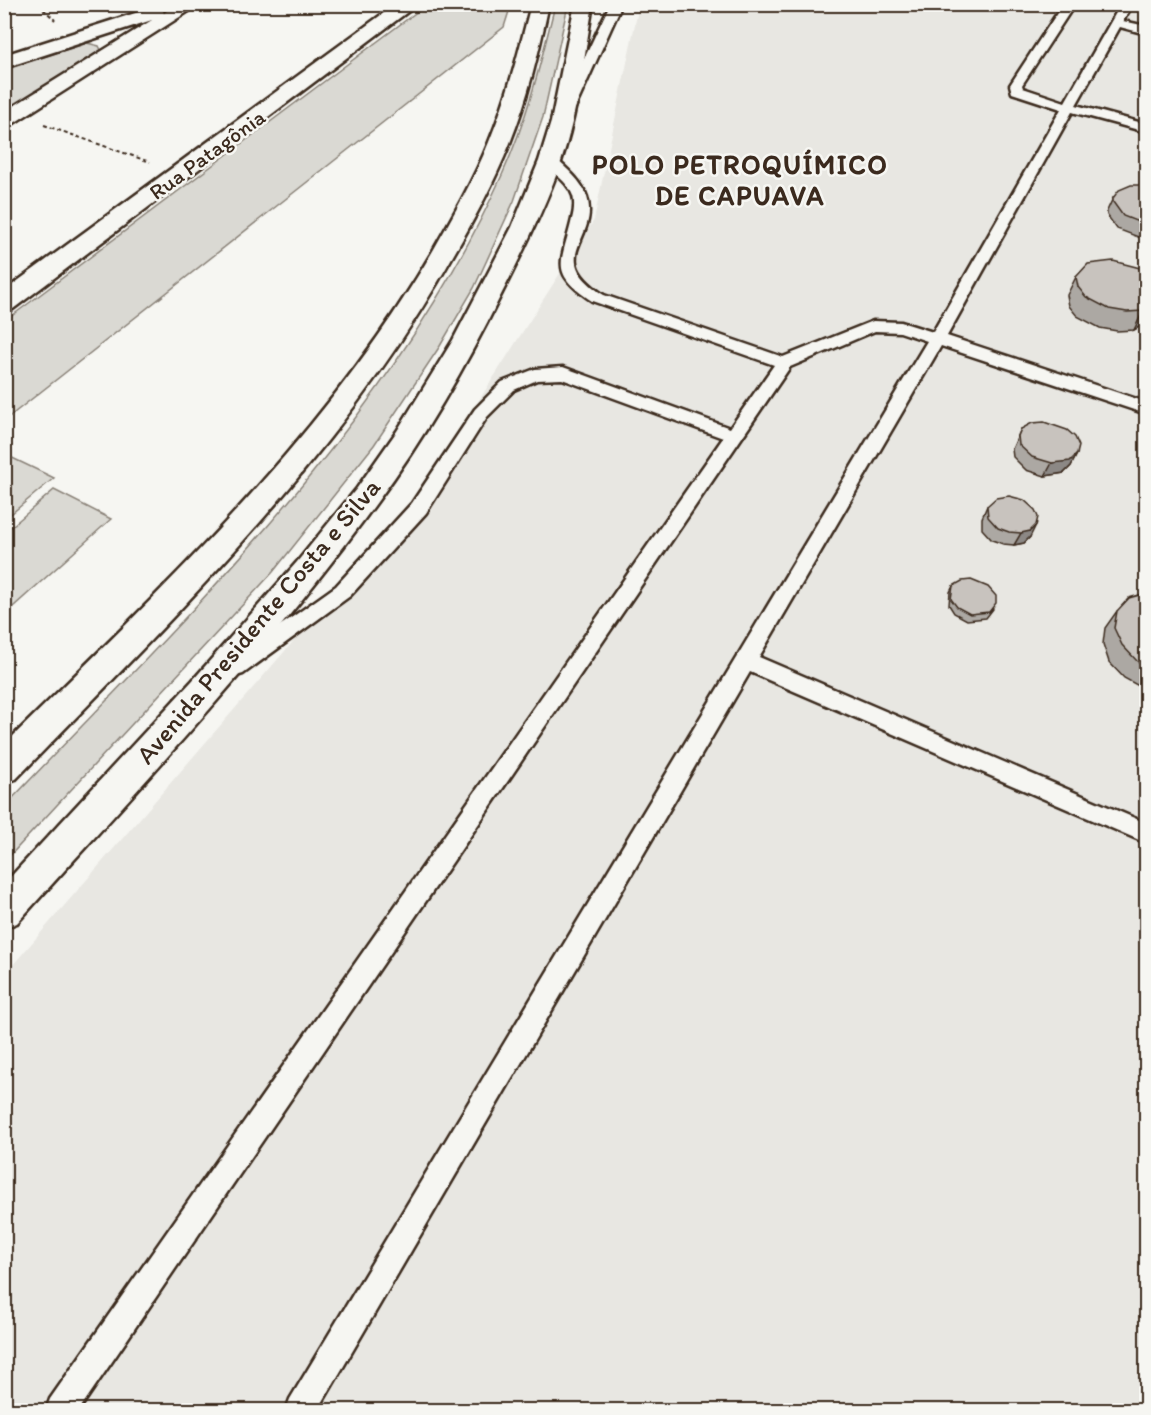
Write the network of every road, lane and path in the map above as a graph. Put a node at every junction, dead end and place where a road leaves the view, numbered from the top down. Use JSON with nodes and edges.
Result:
{"nodes":[{"id":1,"x":179,"y":4,"type":"edge"},
{"id":2,"x":191,"y":4,"type":"edge"},
{"id":3,"x":409,"y":4,"type":"edge"},
{"id":4,"x":540,"y":4,"type":"edge"},
{"id":5,"x":584,"y":4,"type":"edge"},
{"id":6,"x":616,"y":4,"type":"edge"},
{"id":7,"x":1069,"y":4,"type":"edge"},
{"id":8,"x":1127,"y":4,"type":"edge"},
{"id":9,"x":1117,"y":23,"type":"junction"},
{"id":10,"x":103,"y":29,"type":"junction"},
{"id":11,"x":1146,"y":30,"type":"edge"},
{"id":12,"x":113,"y":53,"type":"junction"},
{"id":13,"x":4,"y":62,"type":"edge"},
{"id":14,"x":1068,"y":107,"type":"junction"},
{"id":15,"x":10,"y":118,"type":"edge"},
{"id":16,"x":562,"y":122,"type":"junction"},
{"id":17,"x":1146,"y":128,"type":"edge"},
{"id":18,"x":550,"y":161,"type":"junction"},
{"id":19,"x":182,"y":172,"type":"junction"},
{"id":20,"x":4,"y":303,"type":"edge"},
{"id":21,"x":937,"y":339,"type":"junction"},
{"id":22,"x":784,"y":363,"type":"junction"},
{"id":23,"x":1146,"y":408,"type":"edge"},
{"id":24,"x":734,"y":435,"type":"junction"},
{"id":25,"x":746,"y":662,"type":"junction"},
{"id":26,"x":204,"y":692,"type":"junction"},
{"id":27,"x":4,"y":768,"type":"edge"},
{"id":28,"x":1146,"y":833,"type":"edge"},
{"id":29,"x":4,"y":911,"type":"edge"},
{"id":30,"x":62,"y":1410,"type":"edge"},
{"id":31,"x":301,"y":1410,"type":"edge"}],
"edges":[{"from":1,"to":10,"type":"main road"},
{"from":2,"to":12,"type":"main road"},
{"from":3,"to":19,"type":"main road","name":"Rua Patagônia"},
{"from":4,"to":27,"type":"main road"},
{"from":5,"to":16,"type":"main road","name":"Avenida Presidente Costa e Silva"},
{"from":6,"to":16,"type":"lane"},
{"from":7,"to":14,"type":"lane"},
{"from":8,"to":9,"type":"lane"},
{"from":9,"to":11,"type":"lane"},
{"from":9,"to":14,"type":"lane"},
{"from":10,"to":12,"type":"main road"},
{"from":10,"to":13,"type":"main road"},
{"from":12,"to":15,"type":"main road"},
{"from":14,"to":17,"type":"lane"},
{"from":14,"to":21,"type":"lane"},
{"from":15,"to":19,"type":"path"},
{"from":16,"to":18,"type":"main road","name":"Avenida Presidente Costa e Silva"},
{"from":18,"to":22,"type":"lane"},
{"from":18,"to":26,"type":"main road","name":"Avenida Presidente Costa e Silva"},
{"from":19,"to":20,"type":"main road","name":"Rua Patagônia"},
{"from":21,"to":22,"type":"lane"},
{"from":21,"to":23,"type":"lane"},
{"from":21,"to":25,"type":"lane"},
{"from":22,"to":24,"type":"lane"},
{"from":24,"to":26,"type":"lane"},
{"from":24,"to":30,"type":"lane"},
{"from":25,"to":28,"type":"lane"},
{"from":25,"to":31,"type":"lane"},
{"from":26,"to":29,"type":"main road","name":"Avenida Presidente Costa e Silva"}]}
